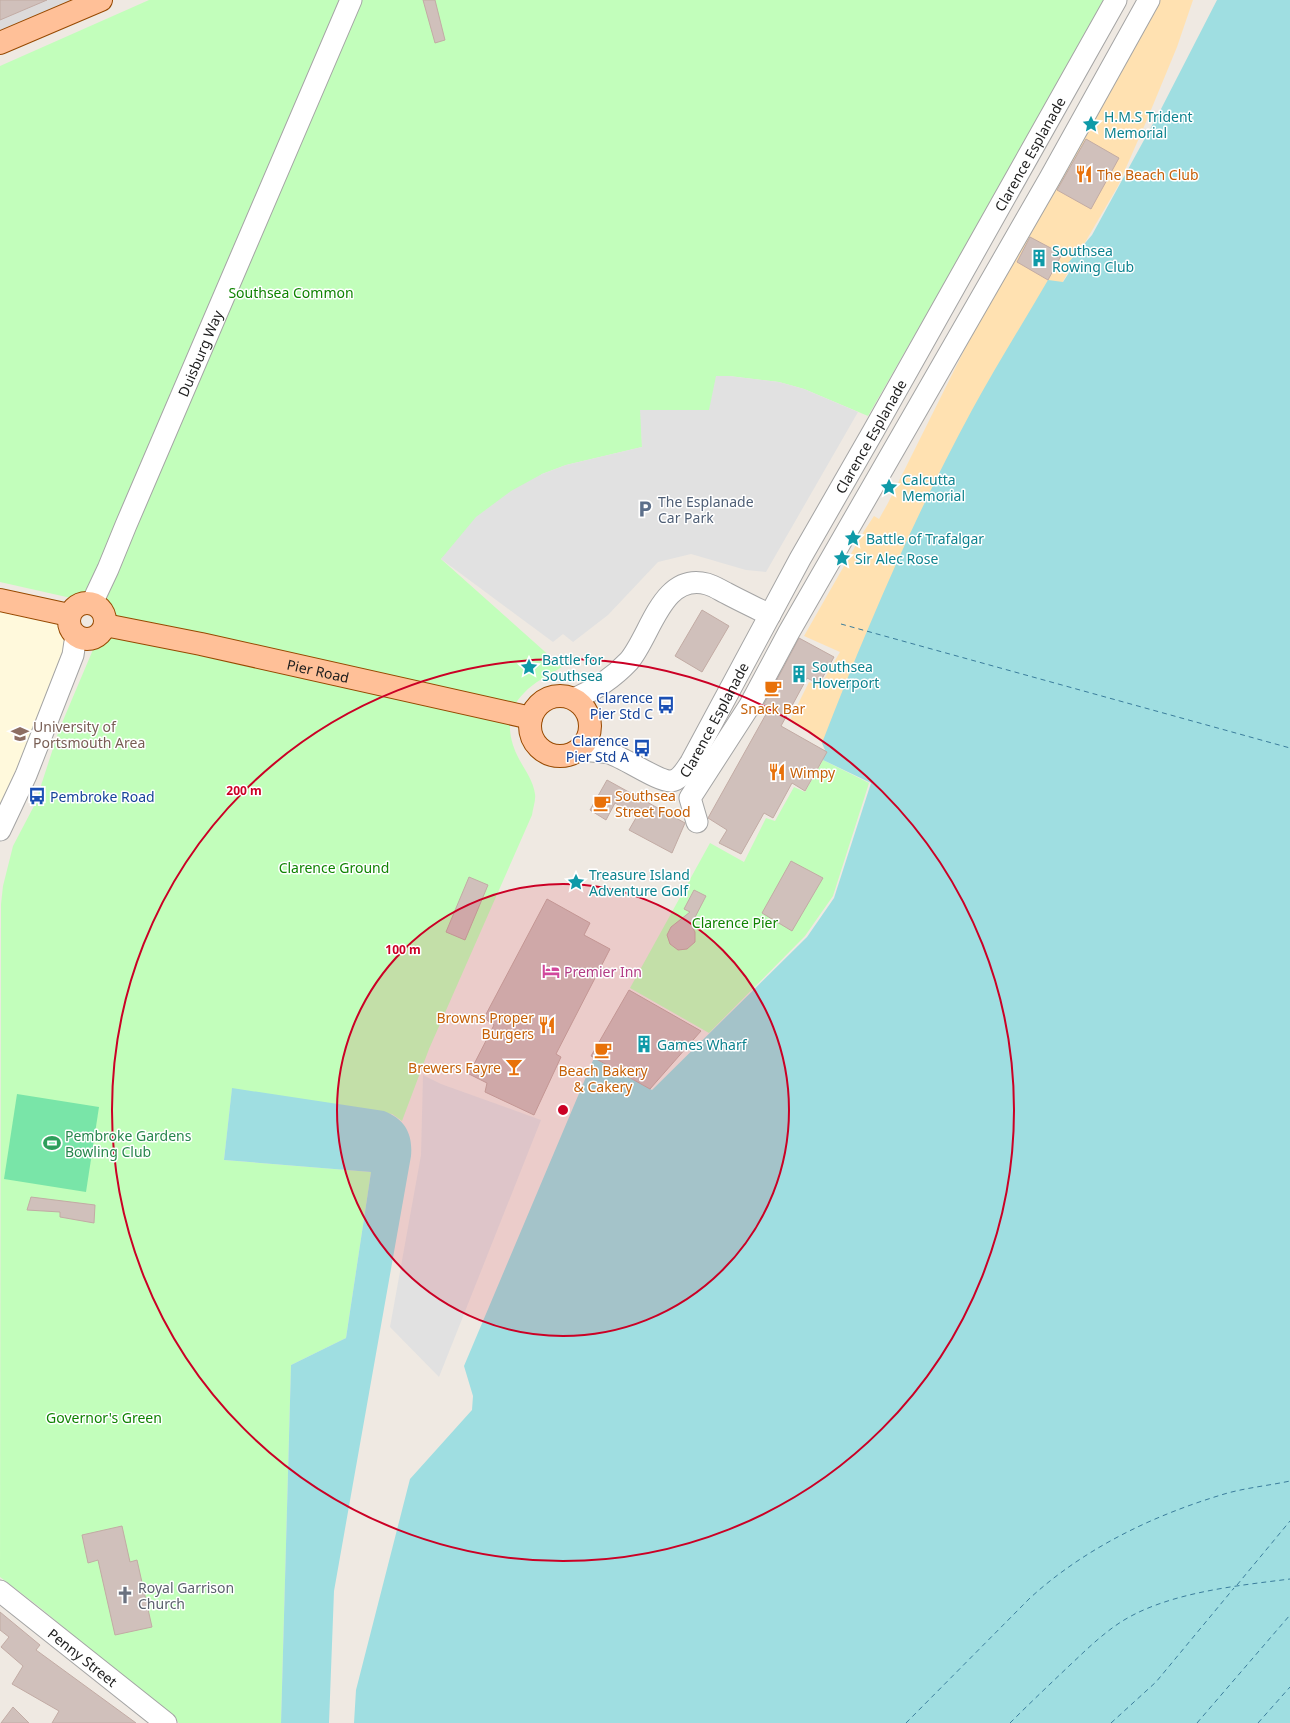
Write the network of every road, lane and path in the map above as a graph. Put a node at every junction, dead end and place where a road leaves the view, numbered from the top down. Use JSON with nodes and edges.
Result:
{"nodes":[{"id":1,"x":101,"y":0,"type":"edge"},
{"id":2,"x":1116,"y":0,"type":"edge"},
{"id":3,"x":1149,"y":0,"type":"edge"},
{"id":4,"x":348,"y":5,"type":"edge"},
{"id":5,"x":0,"y":43,"type":"edge"},
{"id":6,"x":0,"y":600,"type":"edge"},
{"id":7,"x":92,"y":603,"type":"junction"},
{"id":8,"x":770,"y":615,"type":"junction"},
{"id":9,"x":72,"y":625,"type":"junction"},
{"id":10,"x":105,"y":626,"type":"junction"},
{"id":11,"x":574,"y":699,"type":"junction"},
{"id":12,"x":531,"y":718,"type":"junction"},
{"id":13,"x":578,"y":750,"type":"junction"},
{"id":14,"x":697,"y":822,"type":"dead end"},
{"id":15,"x":0,"y":830,"type":"edge"},
{"id":16,"x":0,"y":1591,"type":"edge"},
{"id":17,"x":166,"y":1723,"type":"edge"}],
"edges":[{"from":1,"to":5,"type":"main road"},
{"from":2,"to":8,"type":"street","name":"Clarence Esplanade"},
{"from":3,"to":14,"type":"street"},
{"from":4,"to":7,"type":"street","name":"Duisburg Way"},
{"from":6,"to":9,"type":"main road"},
{"from":7,"to":9,"type":"main road"},
{"from":7,"to":10,"type":"main road"},
{"from":8,"to":11,"type":"street"},
{"from":8,"to":13,"type":"street","name":"Clarence Esplanade"},
{"from":9,"to":10,"type":"main road"},
{"from":9,"to":15,"type":"street"},
{"from":10,"to":12,"type":"main road","name":"Pier Road"},
{"from":11,"to":12,"type":"main road"},
{"from":11,"to":13,"type":"main road"},
{"from":12,"to":13,"type":"main road"},
{"from":16,"to":17,"type":"street","name":"Penny Street"}]}
